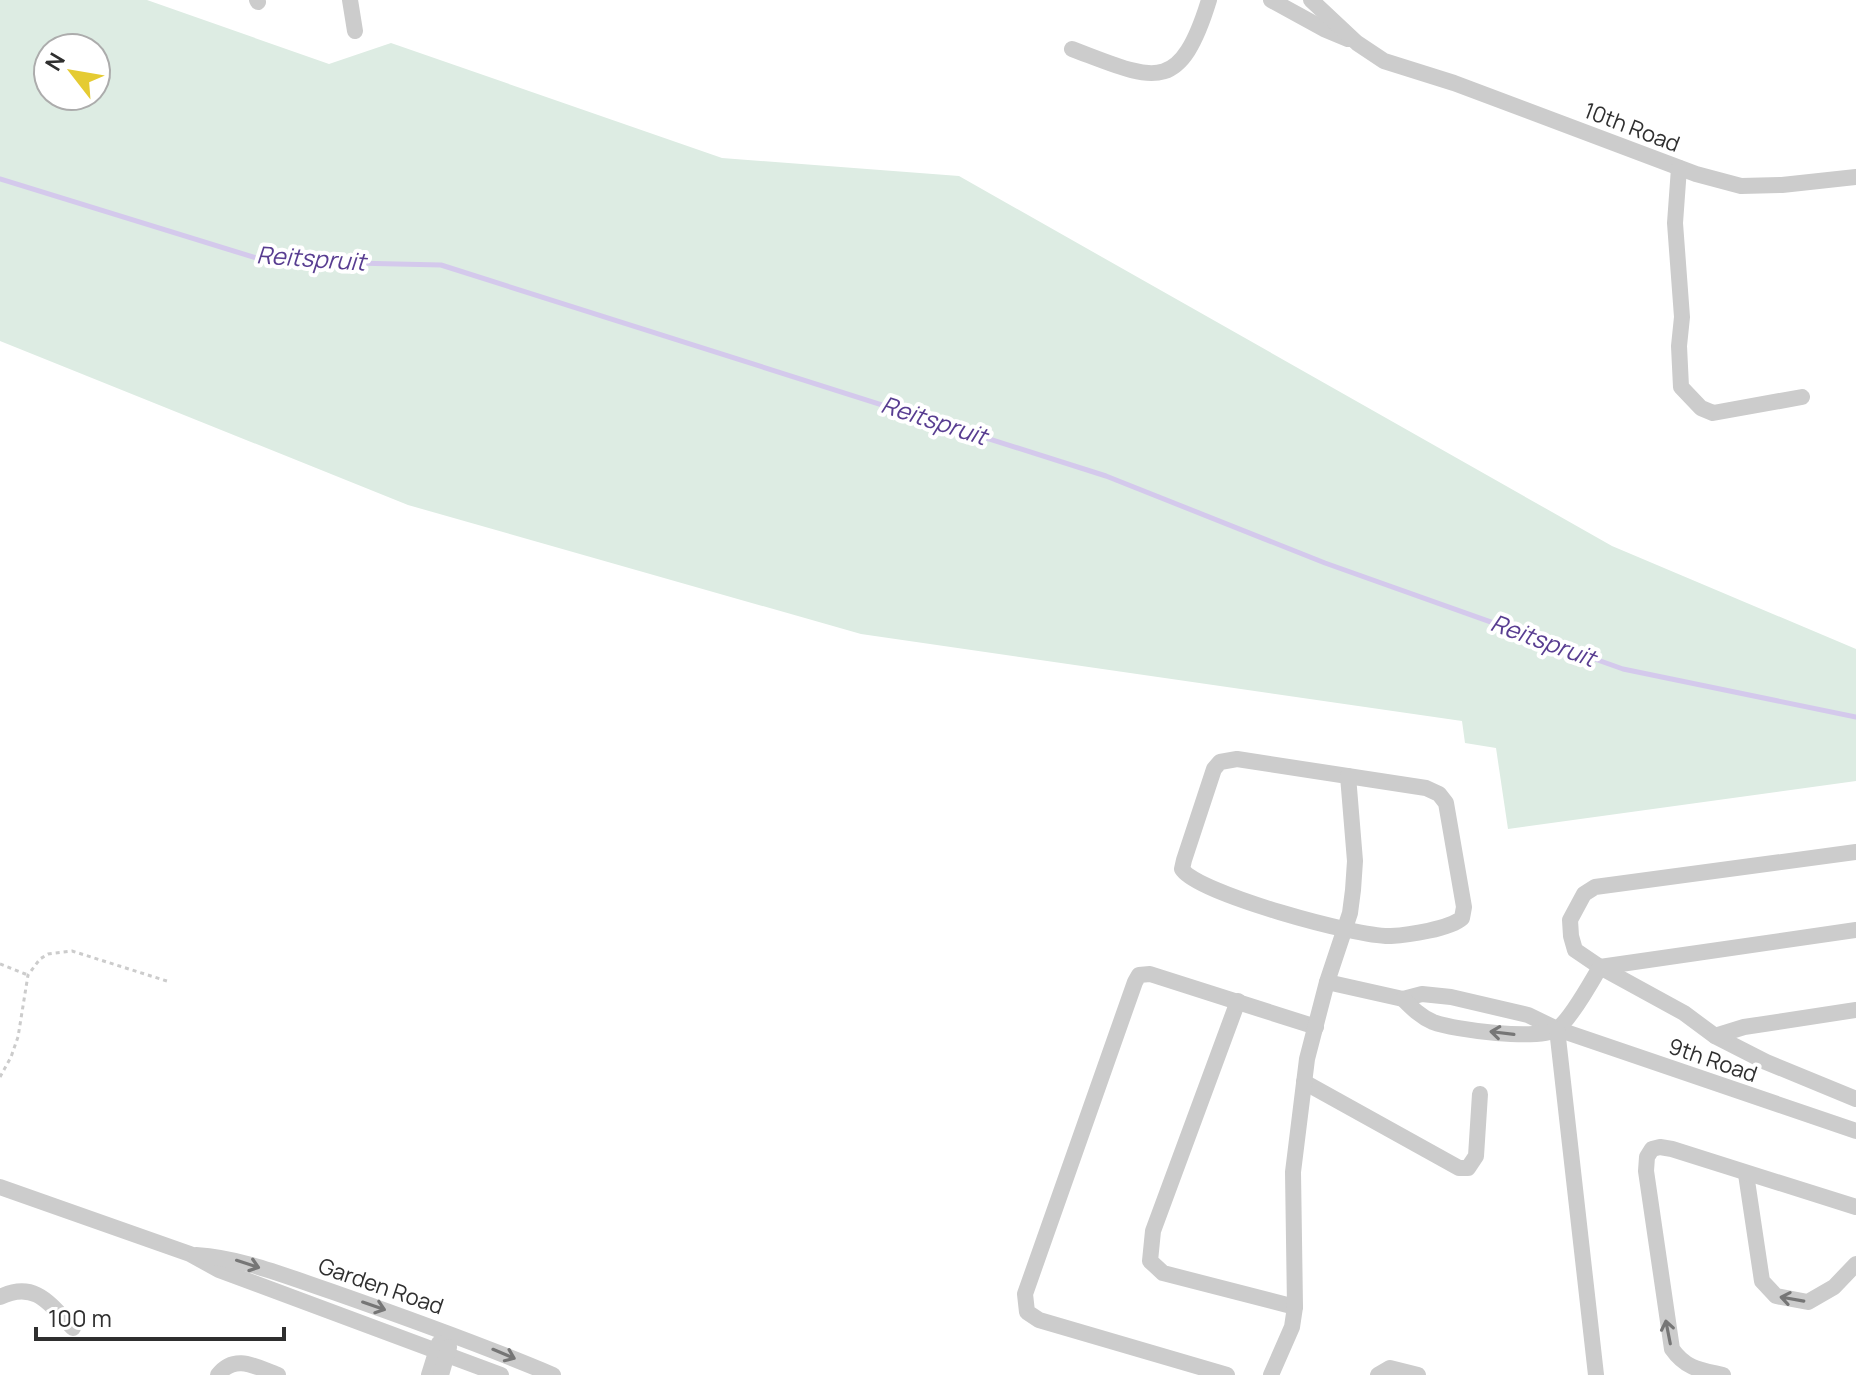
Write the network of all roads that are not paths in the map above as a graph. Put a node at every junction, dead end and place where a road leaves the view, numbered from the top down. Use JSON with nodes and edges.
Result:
{"nodes":[{"id":1,"x":350,"y":0,"type":"edge"},
{"id":2,"x":1209,"y":0,"type":"edge"},
{"id":3,"x":1271,"y":0,"type":"edge"},
{"id":4,"x":1311,"y":0,"type":"edge"},
{"id":5,"x":355,"y":31,"type":"dead end"},
{"id":6,"x":1357,"y":43,"type":"junction"},
{"id":7,"x":1072,"y":49,"type":"dead end"},
{"id":8,"x":1679,"y":168,"type":"junction"},
{"id":9,"x":1856,"y":177,"type":"edge"},
{"id":10,"x":1802,"y":397,"type":"dead end"},
{"id":11,"x":1348,"y":776,"type":"junction"},
{"id":12,"x":1856,"y":852,"type":"edge"},
{"id":13,"x":1345,"y":930,"type":"junction"},
{"id":14,"x":1856,"y":930,"type":"edge"},
{"id":15,"x":1600,"y":967,"type":"junction"},
{"id":16,"x":1327,"y":982,"type":"junction"},
{"id":17,"x":1403,"y":999,"type":"junction"},
{"id":18,"x":1238,"y":1001,"type":"junction"},
{"id":19,"x":1856,"y":1010,"type":"edge"},
{"id":20,"x":1316,"y":1027,"type":"junction"},
{"id":21,"x":1557,"y":1029,"type":"junction"},
{"id":22,"x":1715,"y":1036,"type":"junction"},
{"id":23,"x":1304,"y":1082,"type":"junction"},
{"id":24,"x":1856,"y":1088,"type":"edge"},
{"id":25,"x":1835,"y":1091,"type":"junction"},
{"id":26,"x":1480,"y":1094,"type":"dead end"},
{"id":27,"x":1856,"y":1099,"type":"edge"},
{"id":28,"x":1856,"y":1131,"type":"edge"},
{"id":29,"x":1746,"y":1174,"type":"junction"},
{"id":30,"x":0,"y":1187,"type":"edge"},
{"id":31,"x":1856,"y":1207,"type":"edge"},
{"id":32,"x":190,"y":1254,"type":"junction"},
{"id":33,"x":1856,"y":1264,"type":"edge"},
{"id":34,"x":0,"y":1297,"type":"edge"},
{"id":35,"x":1295,"y":1307,"type":"junction"},
{"id":36,"x":73,"y":1328,"type":"dead end"},
{"id":37,"x":448,"y":1332,"type":"junction"},
{"id":38,"x":442,"y":1353,"type":"junction"},
{"id":39,"x":218,"y":1375,"type":"edge"},
{"id":40,"x":278,"y":1375,"type":"edge"},
{"id":41,"x":429,"y":1375,"type":"edge"},
{"id":42,"x":441,"y":1375,"type":"edge"},
{"id":43,"x":499,"y":1375,"type":"edge"},
{"id":44,"x":553,"y":1375,"type":"edge"},
{"id":45,"x":1227,"y":1375,"type":"edge"},
{"id":46,"x":1271,"y":1375,"type":"edge"},
{"id":47,"x":1378,"y":1375,"type":"edge"},
{"id":48,"x":1418,"y":1375,"type":"edge"},
{"id":49,"x":1596,"y":1375,"type":"edge"},
{"id":50,"x":1723,"y":1375,"type":"edge"}],
"edges":[{"from":1,"to":5,"type":"street"},
{"from":2,"to":7,"type":"street"},
{"from":3,"to":6,"type":"street"},
{"from":4,"to":6,"type":"street"},
{"from":6,"to":8,"type":"street","name":"10th Road"},
{"from":8,"to":9,"type":"street","name":"10th Road"},
{"from":8,"to":10,"type":"street"},
{"from":11,"to":13,"type":"street"},
{"from":11,"to":13,"type":"street"},
{"from":11,"to":13,"type":"street"},
{"from":12,"to":15,"type":"street"},
{"from":13,"to":16,"type":"street"},
{"from":14,"to":15,"type":"street"},
{"from":15,"to":21,"type":"street"},
{"from":15,"to":22,"type":"street"},
{"from":16,"to":17,"type":"street"},
{"from":16,"to":20,"type":"street"},
{"from":17,"to":21,"type":"street","name":"9th Road"},
{"from":21,"to":17,"type":"street","one_way":true},
{"from":18,"to":20,"type":"street"},
{"from":18,"to":35,"type":"street"},
{"from":18,"to":45,"type":"street"},
{"from":19,"to":22,"type":"street"},
{"from":20,"to":23,"type":"street"},
{"from":21,"to":28,"type":"street","name":"9th Road"},
{"from":21,"to":49,"type":"street"},
{"from":22,"to":25,"type":"street"},
{"from":23,"to":26,"type":"street"},
{"from":23,"to":35,"type":"street"},
{"from":24,"to":25,"type":"street"},
{"from":25,"to":27,"type":"street"},
{"from":29,"to":31,"type":"street"},
{"from":33,"to":29,"type":"street","one_way":true},
{"from":50,"to":29,"type":"street","one_way":true},
{"from":30,"to":32,"type":"street","name":"Garden Road"},
{"from":32,"to":37,"type":"street","name":"Garden Road","one_way":true},
{"from":32,"to":38,"type":"street","name":"Garden Road"},
{"from":34,"to":36,"type":"street"},
{"from":35,"to":46,"type":"street"},
{"from":37,"to":38,"type":"street"},
{"from":37,"to":44,"type":"street","name":"Garden Road","one_way":true},
{"from":38,"to":41,"type":"street"},
{"from":38,"to":42,"type":"street"},
{"from":38,"to":43,"type":"street","name":"Garden Road"},
{"from":39,"to":40,"type":"street"},
{"from":47,"to":48,"type":"street"}]}
